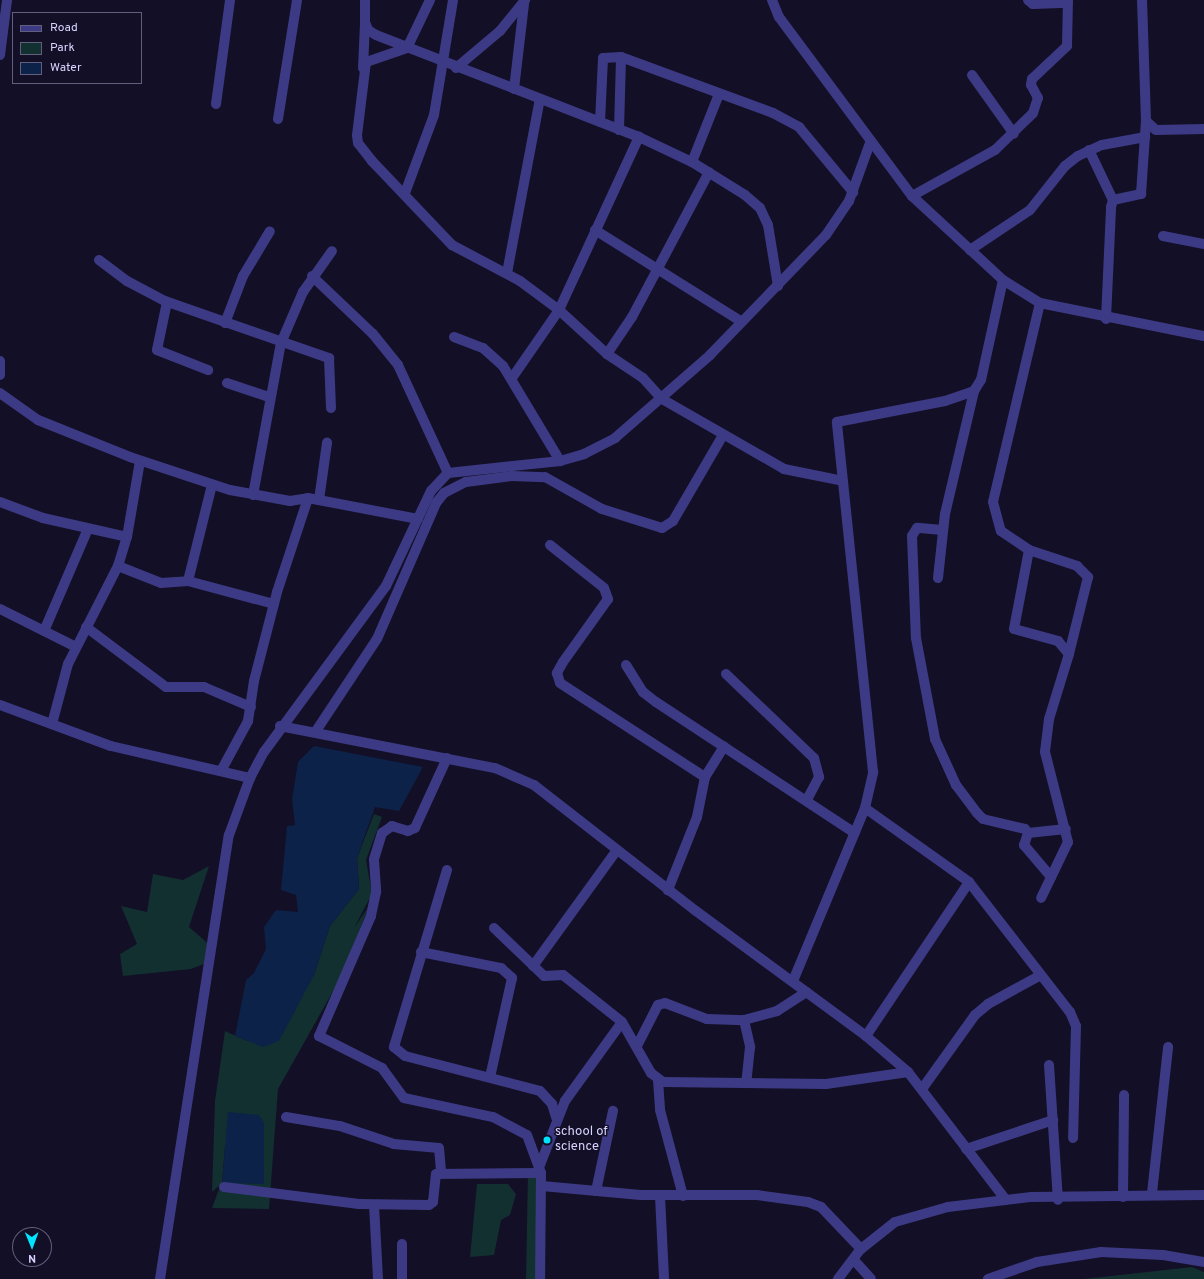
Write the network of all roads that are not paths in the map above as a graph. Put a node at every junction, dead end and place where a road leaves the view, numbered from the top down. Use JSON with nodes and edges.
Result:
{"nodes":[{"id":1,"x":7,"y":0,"type":"edge"},
{"id":2,"x":230,"y":0,"type":"edge"},
{"id":3,"x":297,"y":0,"type":"edge"},
{"id":4,"x":365,"y":0,"type":"edge"},
{"id":5,"x":430,"y":0,"type":"edge"},
{"id":6,"x":454,"y":0,"type":"edge"},
{"id":7,"x":772,"y":0,"type":"edge"},
{"id":8,"x":1028,"y":0,"type":"edge"},
{"id":9,"x":1142,"y":0,"type":"edge"},
{"id":10,"x":525,"y":2,"type":"edge"},
{"id":11,"x":1068,"y":2,"type":"edge"},
{"id":12,"x":3,"y":14,"type":"edge"},
{"id":13,"x":365,"y":22,"type":"junction"},
{"id":14,"x":407,"y":48,"type":"junction"},
{"id":15,"x":0,"y":55,"type":"edge"},
{"id":16,"x":621,"y":57,"type":"junction"},
{"id":17,"x":441,"y":62,"type":"junction"},
{"id":18,"x":456,"y":68,"type":"junction"},
{"id":19,"x":363,"y":74,"type":"junction"},
{"id":20,"x":972,"y":75,"type":"dead end"},
{"id":21,"x":514,"y":89,"type":"junction"},
{"id":22,"x":719,"y":94,"type":"junction"},
{"id":23,"x":540,"y":99,"type":"junction"},
{"id":24,"x":216,"y":104,"type":"dead end"},
{"id":25,"x":278,"y":119,"type":"dead end"},
{"id":26,"x":1146,"y":121,"type":"junction"},
{"id":27,"x":600,"y":122,"type":"junction"},
{"id":28,"x":1204,"y":129,"type":"edge"},
{"id":29,"x":620,"y":130,"type":"junction"},
{"id":30,"x":1014,"y":134,"type":"junction"},
{"id":31,"x":640,"y":137,"type":"junction"},
{"id":32,"x":1145,"y":137,"type":"junction"},
{"id":33,"x":870,"y":142,"type":"junction"},
{"id":34,"x":1089,"y":150,"type":"junction"},
{"id":35,"x":692,"y":162,"type":"junction"},
{"id":36,"x":709,"y":172,"type":"junction"},
{"id":37,"x":853,"y":192,"type":"junction"},
{"id":38,"x":405,"y":193,"type":"junction"},
{"id":39,"x":912,"y":196,"type":"junction"},
{"id":40,"x":1113,"y":200,"type":"junction"},
{"id":41,"x":596,"y":230,"type":"junction"},
{"id":42,"x":270,"y":231,"type":"dead end"},
{"id":43,"x":1163,"y":236,"type":"dead end"},
{"id":44,"x":1204,"y":244,"type":"edge"},
{"id":45,"x":970,"y":250,"type":"junction"},
{"id":46,"x":332,"y":251,"type":"dead end"},
{"id":47,"x":99,"y":260,"type":"dead end"},
{"id":48,"x":656,"y":266,"type":"junction"},
{"id":49,"x":508,"y":273,"type":"junction"},
{"id":50,"x":312,"y":276,"type":"junction"},
{"id":51,"x":1004,"y":280,"type":"junction"},
{"id":52,"x":778,"y":286,"type":"junction"},
{"id":53,"x":168,"y":302,"type":"junction"},
{"id":54,"x":1040,"y":303,"type":"junction"},
{"id":55,"x":559,"y":310,"type":"junction"},
{"id":56,"x":1106,"y":319,"type":"junction"},
{"id":57,"x":742,"y":322,"type":"junction"},
{"id":58,"x":226,"y":323,"type":"junction"},
{"id":59,"x":1204,"y":336,"type":"edge"},
{"id":60,"x":454,"y":337,"type":"dead end"},
{"id":61,"x":281,"y":343,"type":"junction"},
{"id":62,"x":607,"y":354,"type":"junction"},
{"id":63,"x":0,"y":361,"type":"edge"},
{"id":64,"x":208,"y":370,"type":"dead end"},
{"id":65,"x":0,"y":375,"type":"edge"},
{"id":66,"x":512,"y":378,"type":"junction"},
{"id":67,"x":227,"y":383,"type":"dead end"},
{"id":68,"x":974,"y":390,"type":"junction"},
{"id":69,"x":0,"y":393,"type":"edge"},
{"id":70,"x":269,"y":397,"type":"junction"},
{"id":71,"x":662,"y":399,"type":"junction"},
{"id":72,"x":331,"y":408,"type":"dead end"},
{"id":73,"x":723,"y":435,"type":"junction"},
{"id":74,"x":327,"y":443,"type":"dead end"},
{"id":75,"x":140,"y":461,"type":"junction"},
{"id":76,"x":560,"y":461,"type":"junction"},
{"id":77,"x":448,"y":473,"type":"junction"},
{"id":78,"x":843,"y":481,"type":"junction"},
{"id":79,"x":212,"y":485,"type":"junction"},
{"id":80,"x":254,"y":495,"type":"junction"},
{"id":81,"x":308,"y":498,"type":"junction"},
{"id":82,"x":319,"y":500,"type":"junction"},
{"id":83,"x":0,"y":502,"type":"edge"},
{"id":84,"x":418,"y":519,"type":"junction"},
{"id":85,"x":88,"y":529,"type":"junction"},
{"id":86,"x":942,"y":530,"type":"junction"},
{"id":87,"x":127,"y":537,"type":"junction"},
{"id":88,"x":550,"y":546,"type":"dead end"},
{"id":89,"x":1029,"y":550,"type":"junction"},
{"id":90,"x":118,"y":566,"type":"junction"},
{"id":91,"x":938,"y":578,"type":"dead end"},
{"id":92,"x":188,"y":581,"type":"junction"},
{"id":93,"x":274,"y":604,"type":"junction"},
{"id":94,"x":0,"y":609,"type":"edge"},
{"id":95,"x":86,"y":627,"type":"junction"},
{"id":96,"x":44,"y":631,"type":"junction"},
{"id":97,"x":76,"y":647,"type":"junction"},
{"id":98,"x":1069,"y":654,"type":"junction"},
{"id":99,"x":626,"y":665,"type":"dead end"},
{"id":100,"x":726,"y":674,"type":"dead end"},
{"id":101,"x":0,"y":705,"type":"edge"},
{"id":102,"x":251,"y":707,"type":"junction"},
{"id":103,"x":52,"y":724,"type":"junction"},
{"id":104,"x":280,"y":726,"type":"junction"},
{"id":105,"x":316,"y":731,"type":"junction"},
{"id":106,"x":724,"y":746,"type":"junction"},
{"id":107,"x":447,"y":758,"type":"junction"},
{"id":108,"x":221,"y":771,"type":"junction"},
{"id":109,"x":705,"y":777,"type":"junction"},
{"id":110,"x":250,"y":778,"type":"junction"},
{"id":111,"x":806,"y":801,"type":"junction"},
{"id":112,"x":865,"y":808,"type":"junction"},
{"id":113,"x":1066,"y":829,"type":"junction"},
{"id":114,"x":855,"y":833,"type":"junction"},
{"id":115,"x":1028,"y":833,"type":"junction"},
{"id":116,"x":617,"y":850,"type":"junction"},
{"id":117,"x":447,"y":870,"type":"dead end"},
{"id":118,"x":1051,"y":877,"type":"junction"},
{"id":119,"x":969,"y":882,"type":"junction"},
{"id":120,"x":668,"y":890,"type":"junction"},
{"id":121,"x":1041,"y":898,"type":"dead end"},
{"id":122,"x":494,"y":928,"type":"dead end"},
{"id":123,"x":421,"y":952,"type":"junction"},
{"id":124,"x":533,"y":966,"type":"junction"},
{"id":125,"x":1039,"y":976,"type":"junction"},
{"id":126,"x":793,"y":981,"type":"junction"},
{"id":127,"x":806,"y":992,"type":"junction"},
{"id":128,"x":744,"y":1020,"type":"junction"},
{"id":129,"x":622,"y":1022,"type":"junction"},
{"id":130,"x":866,"y":1036,"type":"junction"},
{"id":131,"x":638,"y":1044,"type":"junction"},
{"id":132,"x":1168,"y":1047,"type":"dead end"},
{"id":133,"x":1049,"y":1066,"type":"dead end"},
{"id":134,"x":908,"y":1072,"type":"junction"},
{"id":135,"x":490,"y":1077,"type":"junction"},
{"id":136,"x":658,"y":1080,"type":"junction"},
{"id":137,"x":746,"y":1083,"type":"junction"},
{"id":138,"x":922,"y":1089,"type":"junction"},
{"id":139,"x":1124,"y":1095,"type":"dead end"},
{"id":140,"x":613,"y":1111,"type":"dead end"},
{"id":141,"x":286,"y":1117,"type":"dead end"},
{"id":142,"x":556,"y":1117,"type":"junction"},
{"id":143,"x":1053,"y":1120,"type":"junction"},
{"id":144,"x":1073,"y":1138,"type":"dead end"},
{"id":145,"x":966,"y":1149,"type":"junction"},
{"id":146,"x":541,"y":1169,"type":"junction"},
{"id":147,"x":441,"y":1173,"type":"junction"},
{"id":148,"x":542,"y":1186,"type":"junction"},
{"id":149,"x":224,"y":1187,"type":"dead end"},
{"id":150,"x":596,"y":1191,"type":"junction"},
{"id":151,"x":1152,"y":1193,"type":"junction"},
{"id":152,"x":1204,"y":1195,"type":"edge"},
{"id":153,"x":660,"y":1196,"type":"junction"},
{"id":154,"x":683,"y":1196,"type":"junction"},
{"id":155,"x":1122,"y":1198,"type":"junction"},
{"id":156,"x":1006,"y":1200,"type":"junction"},
{"id":157,"x":1058,"y":1200,"type":"junction"},
{"id":158,"x":374,"y":1205,"type":"junction"},
{"id":159,"x":402,"y":1244,"type":"dead end"},
{"id":160,"x":861,"y":1249,"type":"junction"},
{"id":161,"x":854,"y":1260,"type":"junction"},
{"id":162,"x":1204,"y":1262,"type":"edge"},
{"id":163,"x":160,"y":1279,"type":"edge"},
{"id":164,"x":378,"y":1279,"type":"edge"},
{"id":165,"x":402,"y":1279,"type":"edge"},
{"id":166,"x":540,"y":1279,"type":"edge"},
{"id":167,"x":664,"y":1279,"type":"edge"},
{"id":168,"x":838,"y":1279,"type":"edge"},
{"id":169,"x":871,"y":1279,"type":"edge"},
{"id":170,"x":988,"y":1279,"type":"edge"}],
"edges":[{"from":1,"to":12,"type":"street"},
{"from":2,"to":24,"type":"street"},
{"from":3,"to":25,"type":"street"},
{"from":4,"to":13,"type":"street"},
{"from":5,"to":14,"type":"street"},
{"from":6,"to":17,"type":"street"},
{"from":7,"to":33,"type":"street"},
{"from":8,"to":11,"type":"street"},
{"from":9,"to":26,"type":"street"},
{"from":10,"to":18,"type":"street"},
{"from":10,"to":21,"type":"street"},
{"from":11,"to":30,"type":"street"},
{"from":12,"to":15,"type":"street"},
{"from":13,"to":14,"type":"street"},
{"from":13,"to":19,"type":"street"},
{"from":14,"to":17,"type":"street"},
{"from":14,"to":19,"type":"street"},
{"from":16,"to":22,"type":"street"},
{"from":16,"to":27,"type":"street"},
{"from":16,"to":29,"type":"street"},
{"from":17,"to":18,"type":"street"},
{"from":17,"to":38,"type":"street"},
{"from":18,"to":21,"type":"street"},
{"from":19,"to":38,"type":"street"},
{"from":20,"to":30,"type":"street"},
{"from":21,"to":23,"type":"street"},
{"from":22,"to":35,"type":"street"},
{"from":22,"to":37,"type":"street"},
{"from":23,"to":27,"type":"street"},
{"from":23,"to":49,"type":"street"},
{"from":26,"to":28,"type":"street"},
{"from":26,"to":32,"type":"street"},
{"from":27,"to":29,"type":"street"},
{"from":29,"to":31,"type":"street"},
{"from":30,"to":39,"type":"street"},
{"from":31,"to":35,"type":"street"},
{"from":31,"to":41,"type":"street"},
{"from":32,"to":34,"type":"street"},
{"from":32,"to":40,"type":"street"},
{"from":33,"to":37,"type":"street"},
{"from":33,"to":39,"type":"street"},
{"from":34,"to":40,"type":"street"},
{"from":34,"to":45,"type":"street"},
{"from":35,"to":36,"type":"street"},
{"from":36,"to":48,"type":"street"},
{"from":36,"to":52,"type":"street"},
{"from":37,"to":52,"type":"street"},
{"from":38,"to":49,"type":"street"},
{"from":39,"to":45,"type":"street"},
{"from":40,"to":56,"type":"street"},
{"from":41,"to":48,"type":"street"},
{"from":41,"to":55,"type":"street"},
{"from":42,"to":58,"type":"street"},
{"from":43,"to":44,"type":"street"},
{"from":45,"to":51,"type":"street"},
{"from":46,"to":50,"type":"street"},
{"from":47,"to":53,"type":"street"},
{"from":48,"to":57,"type":"street"},
{"from":48,"to":62,"type":"street"},
{"from":49,"to":55,"type":"street"},
{"from":50,"to":61,"type":"street"},
{"from":50,"to":77,"type":"street"},
{"from":51,"to":54,"type":"street"},
{"from":51,"to":68,"type":"street"},
{"from":52,"to":57,"type":"street"},
{"from":53,"to":58,"type":"street"},
{"from":53,"to":64,"type":"street"},
{"from":54,"to":56,"type":"street"},
{"from":54,"to":89,"type":"street"},
{"from":55,"to":62,"type":"street"},
{"from":55,"to":66,"type":"street"},
{"from":56,"to":59,"type":"street"},
{"from":57,"to":71,"type":"street"},
{"from":58,"to":61,"type":"street"},
{"from":60,"to":66,"type":"street"},
{"from":61,"to":70,"type":"street"},
{"from":61,"to":72,"type":"street"},
{"from":62,"to":71,"type":"street"},
{"from":63,"to":65,"type":"street"},
{"from":66,"to":76,"type":"street"},
{"from":67,"to":70,"type":"street"},
{"from":68,"to":78,"type":"street"},
{"from":68,"to":86,"type":"street"},
{"from":69,"to":75,"type":"street"},
{"from":70,"to":80,"type":"street"},
{"from":71,"to":73,"type":"street"},
{"from":71,"to":76,"type":"street"},
{"from":73,"to":78,"type":"street"},
{"from":73,"to":105,"type":"street"},
{"from":74,"to":82,"type":"street"},
{"from":75,"to":79,"type":"street"},
{"from":75,"to":87,"type":"street"},
{"from":76,"to":77,"type":"street"},
{"from":77,"to":84,"type":"street"},
{"from":78,"to":112,"type":"street"},
{"from":79,"to":80,"type":"street"},
{"from":79,"to":92,"type":"street"},
{"from":80,"to":81,"type":"street"},
{"from":81,"to":82,"type":"street"},
{"from":81,"to":93,"type":"street"},
{"from":82,"to":84,"type":"street"},
{"from":83,"to":85,"type":"street"},
{"from":84,"to":104,"type":"street"},
{"from":85,"to":87,"type":"street"},
{"from":85,"to":96,"type":"street"},
{"from":86,"to":91,"type":"street"},
{"from":86,"to":115,"type":"street"},
{"from":87,"to":90,"type":"street"},
{"from":88,"to":109,"type":"street"},
{"from":89,"to":98,"type":"street"},
{"from":89,"to":98,"type":"street"},
{"from":90,"to":92,"type":"street"},
{"from":90,"to":95,"type":"street"},
{"from":92,"to":93,"type":"street"},
{"from":93,"to":102,"type":"street"},
{"from":94,"to":96,"type":"street"},
{"from":95,"to":97,"type":"street"},
{"from":95,"to":102,"type":"street"},
{"from":96,"to":97,"type":"street"},
{"from":97,"to":103,"type":"street"},
{"from":98,"to":113,"type":"street"},
{"from":99,"to":106,"type":"street"},
{"from":100,"to":111,"type":"street"},
{"from":101,"to":103,"type":"street"},
{"from":102,"to":108,"type":"street"},
{"from":103,"to":108,"type":"street"},
{"from":104,"to":105,"type":"street"},
{"from":104,"to":110,"type":"street"},
{"from":105,"to":107,"type":"street"},
{"from":106,"to":109,"type":"street"},
{"from":106,"to":111,"type":"street"},
{"from":107,"to":116,"type":"street"},
{"from":107,"to":146,"type":"street"},
{"from":108,"to":110,"type":"street"},
{"from":109,"to":120,"type":"street"},
{"from":110,"to":163,"type":"street"},
{"from":111,"to":114,"type":"street"},
{"from":112,"to":114,"type":"street"},
{"from":112,"to":119,"type":"street"},
{"from":113,"to":115,"type":"street"},
{"from":113,"to":118,"type":"street"},
{"from":114,"to":126,"type":"street"},
{"from":115,"to":118,"type":"street"},
{"from":116,"to":120,"type":"street"},
{"from":116,"to":124,"type":"street"},
{"from":117,"to":123,"type":"street"},
{"from":118,"to":121,"type":"street"},
{"from":119,"to":125,"type":"street"},
{"from":119,"to":130,"type":"street"},
{"from":120,"to":126,"type":"street"},
{"from":122,"to":124,"type":"street"},
{"from":123,"to":135,"type":"street"},
{"from":123,"to":135,"type":"street"},
{"from":124,"to":129,"type":"street"},
{"from":125,"to":138,"type":"street"},
{"from":125,"to":144,"type":"street"},
{"from":126,"to":127,"type":"street"},
{"from":127,"to":128,"type":"street"},
{"from":127,"to":130,"type":"street"},
{"from":128,"to":131,"type":"street"},
{"from":128,"to":137,"type":"street"},
{"from":129,"to":131,"type":"street"},
{"from":129,"to":142,"type":"street"},
{"from":130,"to":134,"type":"street"},
{"from":131,"to":136,"type":"street"},
{"from":132,"to":151,"type":"street"},
{"from":133,"to":143,"type":"street"},
{"from":134,"to":137,"type":"street"},
{"from":134,"to":138,"type":"street"},
{"from":135,"to":142,"type":"street"},
{"from":136,"to":137,"type":"street"},
{"from":136,"to":154,"type":"street"},
{"from":138,"to":145,"type":"street"},
{"from":139,"to":155,"type":"street"},
{"from":140,"to":150,"type":"street"},
{"from":141,"to":147,"type":"street"},
{"from":142,"to":146,"type":"street"},
{"from":143,"to":145,"type":"street"},
{"from":143,"to":157,"type":"street"},
{"from":145,"to":156,"type":"street"},
{"from":146,"to":147,"type":"street"},
{"from":146,"to":148,"type":"street"},
{"from":147,"to":158,"type":"street"},
{"from":148,"to":150,"type":"street"},
{"from":148,"to":166,"type":"street"},
{"from":149,"to":158,"type":"street"},
{"from":150,"to":153,"type":"street"},
{"from":151,"to":152,"type":"street"},
{"from":151,"to":155,"type":"street"},
{"from":153,"to":154,"type":"street"},
{"from":153,"to":167,"type":"street"},
{"from":154,"to":160,"type":"street"},
{"from":155,"to":157,"type":"street"},
{"from":156,"to":157,"type":"street"},
{"from":156,"to":160,"type":"street"},
{"from":158,"to":164,"type":"street"},
{"from":159,"to":165,"type":"street"},
{"from":160,"to":161,"type":"street"},
{"from":161,"to":168,"type":"street"},
{"from":161,"to":169,"type":"street"},
{"from":162,"to":170,"type":"street"}]}
